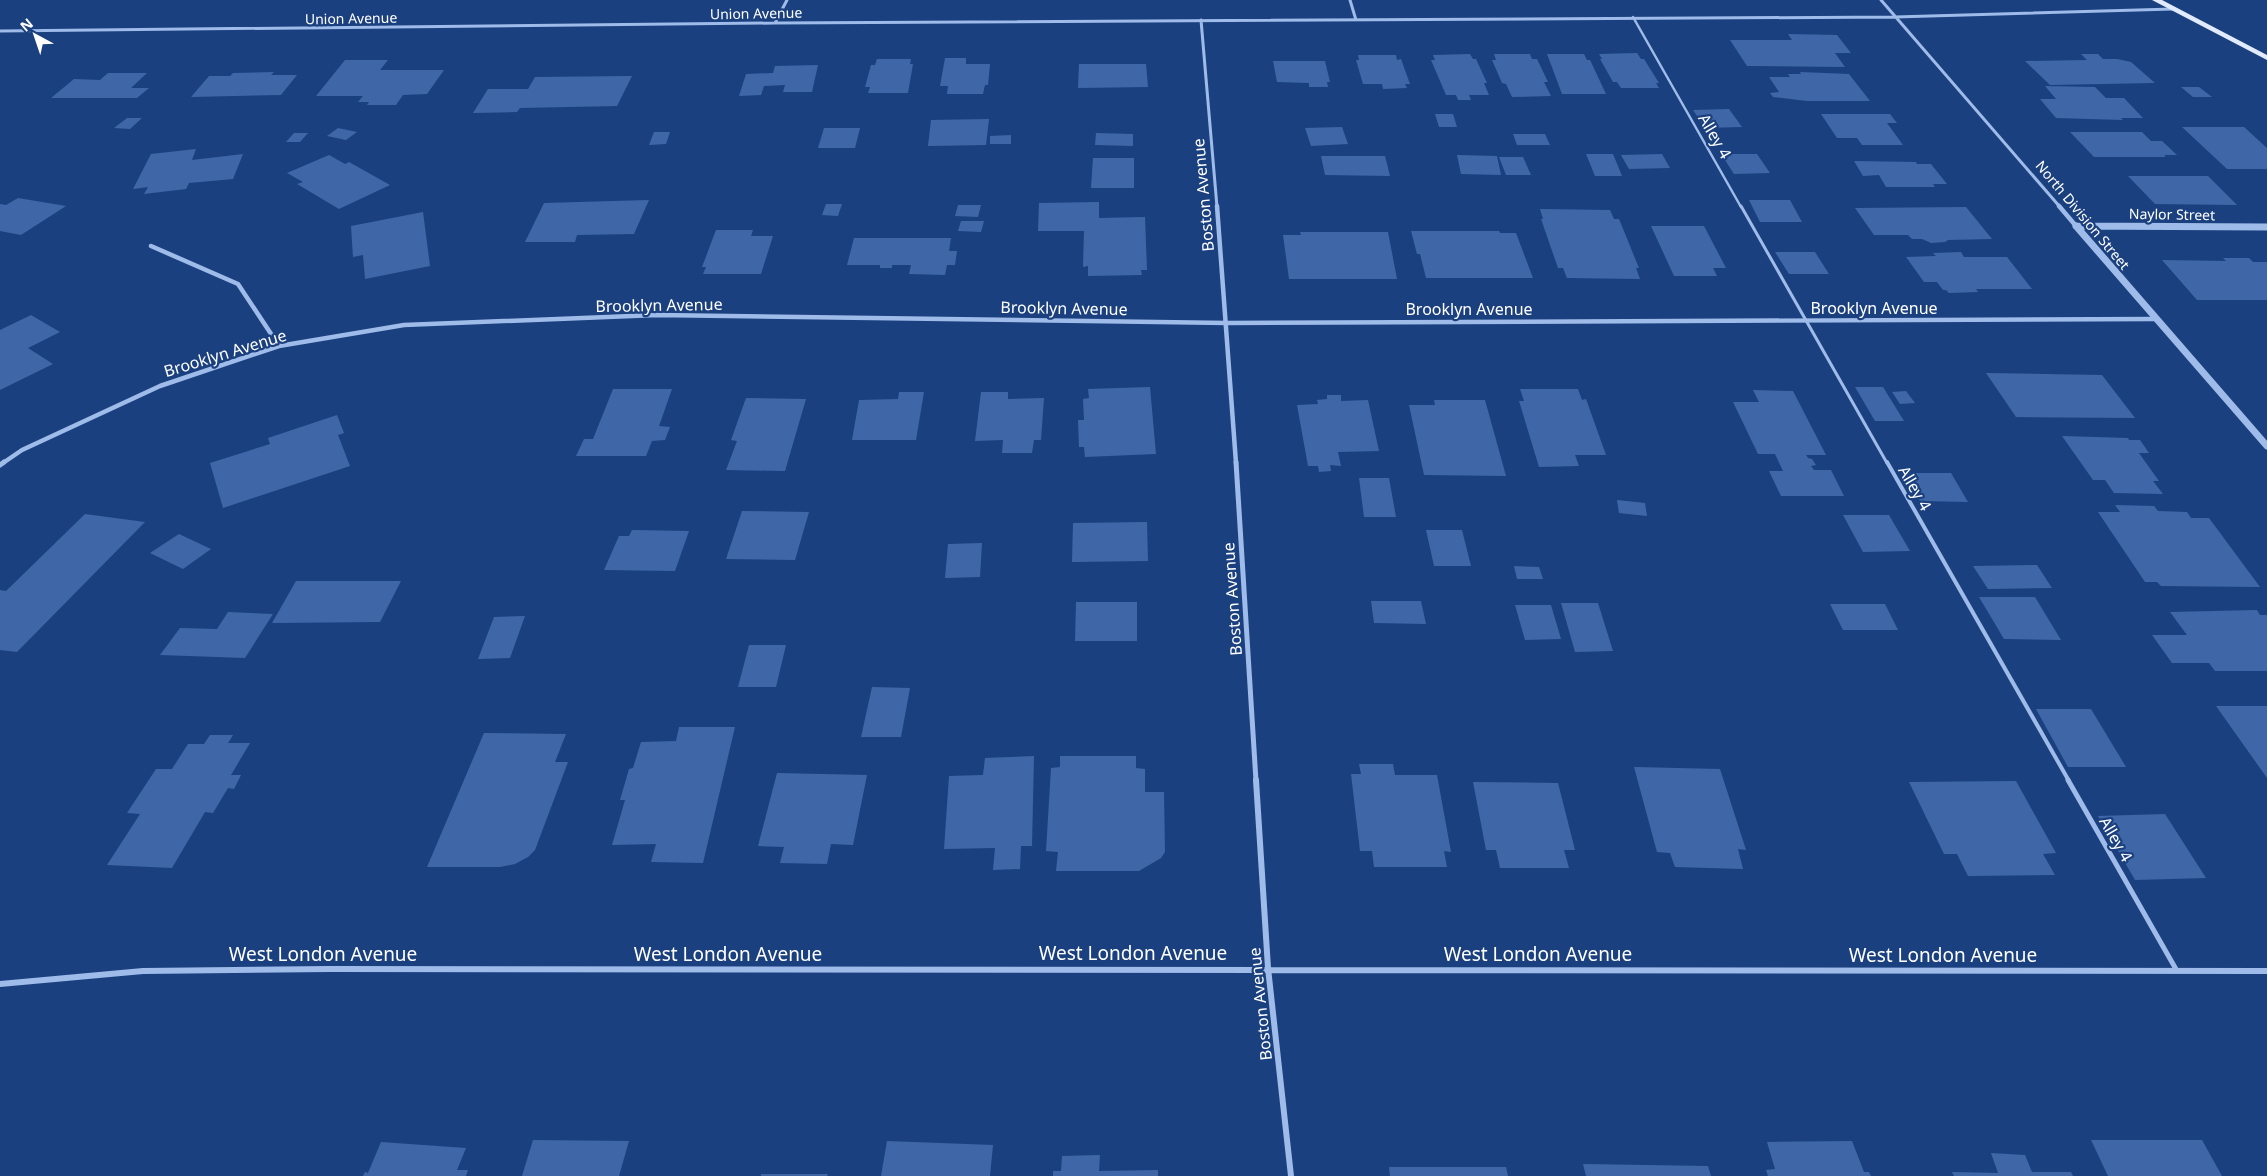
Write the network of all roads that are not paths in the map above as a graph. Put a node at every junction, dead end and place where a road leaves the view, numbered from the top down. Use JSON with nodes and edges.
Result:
{"nodes":[{"id":1,"x":787,"y":0,"type":"edge"},
{"id":2,"x":1350,"y":0,"type":"edge"},
{"id":3,"x":1880,"y":0,"type":"edge"},
{"id":4,"x":2156,"y":0,"type":"edge"},
{"id":5,"x":2173,"y":9,"type":"junction"},
{"id":6,"x":1633,"y":17,"type":"junction"},
{"id":7,"x":1895,"y":17,"type":"junction"},
{"id":8,"x":1201,"y":20,"type":"junction"},
{"id":9,"x":1356,"y":20,"type":"junction"},
{"id":10,"x":775,"y":23,"type":"junction"},
{"id":11,"x":0,"y":31,"type":"edge"},
{"id":12,"x":2267,"y":58,"type":"edge"},
{"id":13,"x":2076,"y":226,"type":"junction"},
{"id":14,"x":2267,"y":227,"type":"edge"},
{"id":15,"x":151,"y":246,"type":"dead end"},
{"id":16,"x":2155,"y":319,"type":"junction"},
{"id":17,"x":1805,"y":320,"type":"junction"},
{"id":18,"x":1226,"y":323,"type":"junction"},
{"id":19,"x":279,"y":346,"type":"junction"},
{"id":20,"x":2267,"y":446,"type":"edge"},
{"id":21,"x":0,"y":465,"type":"edge"},
{"id":22,"x":1268,"y":968,"type":"junction"},
{"id":23,"x":2177,"y":970,"type":"junction"},
{"id":24,"x":2267,"y":971,"type":"edge"},
{"id":25,"x":0,"y":984,"type":"edge"},
{"id":26,"x":1291,"y":1176,"type":"edge"}],
"edges":[{"from":1,"to":10,"type":"street"},
{"from":2,"to":9,"type":"street"},
{"from":3,"to":7,"type":"street","name":"North Division Street"},
{"from":4,"to":5,"type":"main road"},
{"from":5,"to":7,"type":"street","name":"Union Avenue"},
{"from":5,"to":12,"type":"main road"},
{"from":6,"to":7,"type":"street","name":"Union Avenue"},
{"from":6,"to":9,"type":"street","name":"Union Avenue"},
{"from":6,"to":17,"type":"lane","name":"Alley 4"},
{"from":7,"to":13,"type":"street","name":"North Division Street"},
{"from":8,"to":9,"type":"street","name":"Union Avenue"},
{"from":8,"to":10,"type":"street","name":"Union Avenue"},
{"from":8,"to":18,"type":"street","name":"Boston Avenue"},
{"from":10,"to":11,"type":"street","name":"Union Avenue"},
{"from":13,"to":14,"type":"street","name":"Naylor Street"},
{"from":13,"to":16,"type":"street","name":"North Division Street"},
{"from":15,"to":19,"type":"street"},
{"from":16,"to":17,"type":"street","name":"Brooklyn Avenue"},
{"from":16,"to":20,"type":"street","name":"North Division Street"},
{"from":17,"to":18,"type":"street","name":"Brooklyn Avenue"},
{"from":17,"to":23,"type":"lane","name":"Alley 4"},
{"from":18,"to":19,"type":"street","name":"Brooklyn Avenue"},
{"from":18,"to":22,"type":"street","name":"Boston Avenue"},
{"from":19,"to":21,"type":"street","name":"Brooklyn Avenue"},
{"from":22,"to":23,"type":"street","name":"West London Avenue"},
{"from":22,"to":25,"type":"street","name":"West London Avenue"},
{"from":22,"to":26,"type":"street","name":"Boston Avenue"},
{"from":23,"to":24,"type":"street","name":"West London Avenue"}]}
